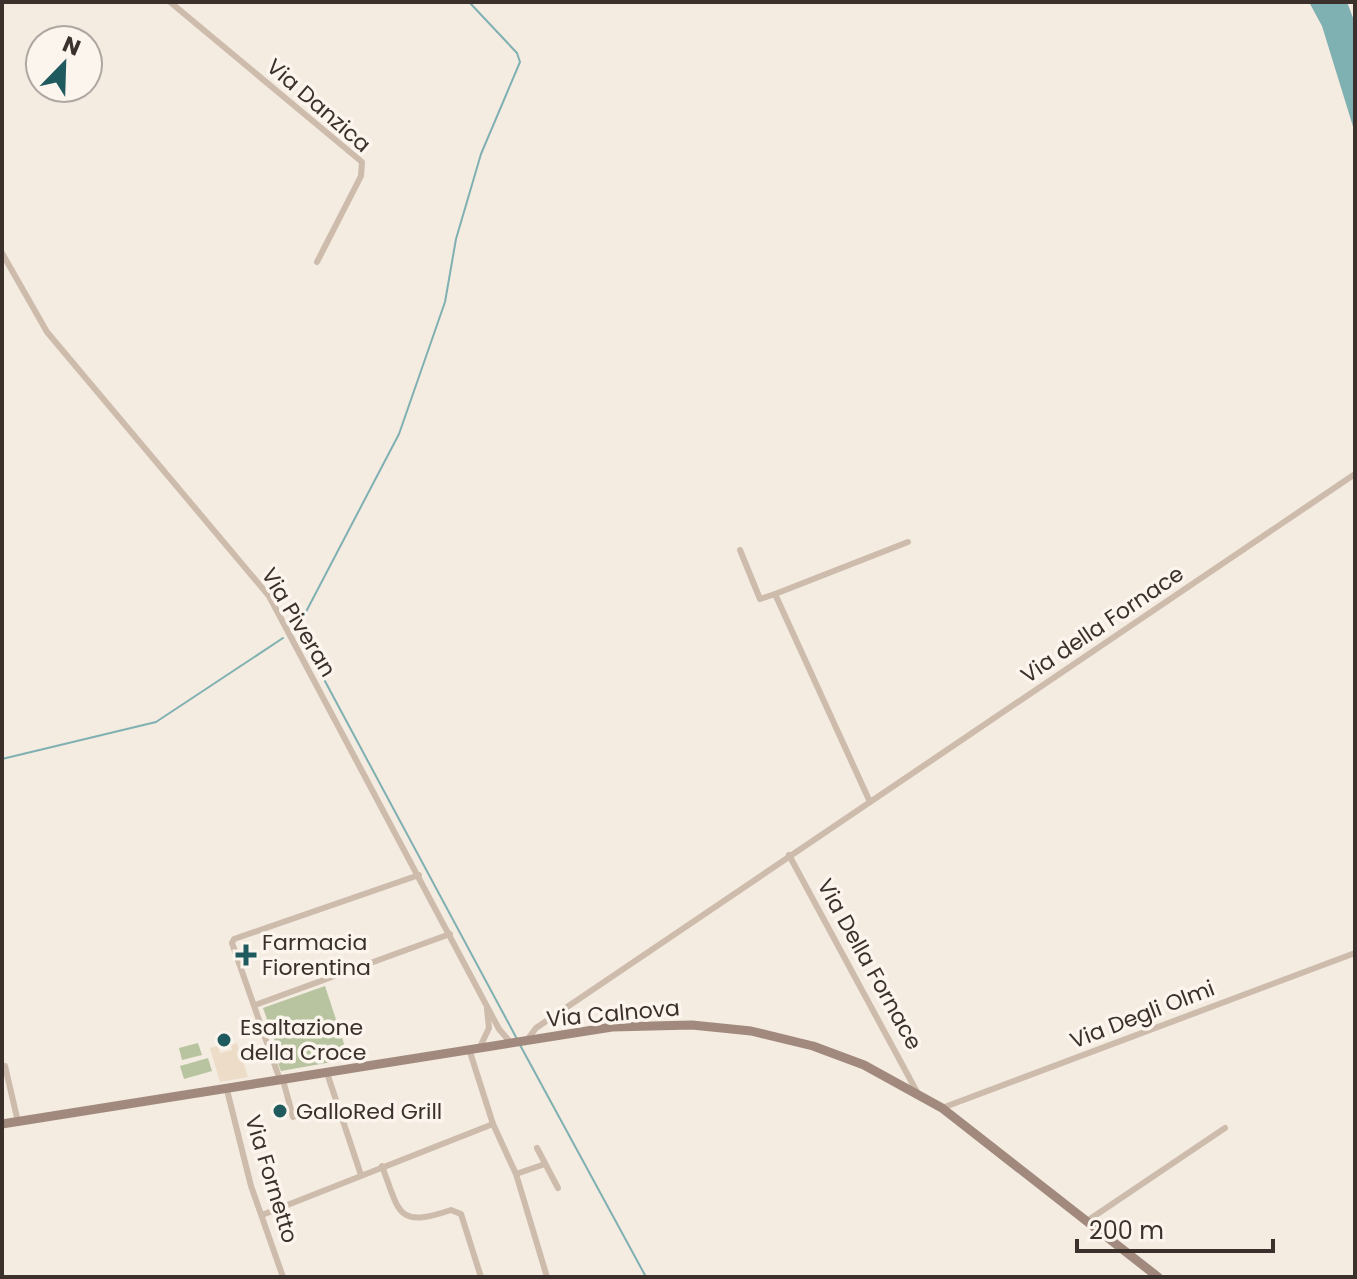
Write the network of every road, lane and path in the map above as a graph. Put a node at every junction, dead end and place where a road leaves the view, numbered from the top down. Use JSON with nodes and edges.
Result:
{"nodes":[{"id":1,"x":170,"y":2,"type":"edge"},
{"id":2,"x":2,"y":253,"type":"edge"},
{"id":3,"x":317,"y":262,"type":"dead end"},
{"id":4,"x":1355,"y":474,"type":"edge"},
{"id":5,"x":908,"y":542,"type":"dead end"},
{"id":6,"x":740,"y":550,"type":"dead end"},
{"id":7,"x":775,"y":594,"type":"junction"},
{"id":8,"x":870,"y":802,"type":"junction"},
{"id":9,"x":789,"y":855,"type":"junction"},
{"id":10,"x":419,"y":875,"type":"junction"},
{"id":11,"x":450,"y":934,"type":"junction"},
{"id":12,"x":1355,"y":953,"type":"edge"},
{"id":13,"x":255,"y":1005,"type":"junction"},
{"id":14,"x":487,"y":1005,"type":"junction"},
{"id":15,"x":489,"y":1028,"type":"junction"},
{"id":16,"x":499,"y":1029,"type":"junction"},
{"id":17,"x":526,"y":1040,"type":"junction"},
{"id":18,"x":512,"y":1042,"type":"junction"},
{"id":19,"x":496,"y":1044,"type":"junction"},
{"id":20,"x":474,"y":1048,"type":"junction"},
{"id":21,"x":5,"y":1066,"type":"dead end"},
{"id":22,"x":327,"y":1073,"type":"junction"},
{"id":23,"x":281,"y":1080,"type":"junction"},
{"id":24,"x":227,"y":1090,"type":"junction"},
{"id":25,"x":917,"y":1092,"type":"junction"},
{"id":26,"x":942,"y":1108,"type":"junction"},
{"id":27,"x":306,"y":1113,"type":"dead end"},
{"id":28,"x":18,"y":1122,"type":"junction"},
{"id":29,"x":2,"y":1124,"type":"edge"},
{"id":30,"x":493,"y":1124,"type":"junction"},
{"id":31,"x":1225,"y":1128,"type":"dead end"},
{"id":32,"x":537,"y":1148,"type":"dead end"},
{"id":33,"x":545,"y":1164,"type":"junction"},
{"id":34,"x":382,"y":1166,"type":"junction"},
{"id":35,"x":516,"y":1174,"type":"junction"},
{"id":36,"x":361,"y":1175,"type":"junction"},
{"id":37,"x":558,"y":1188,"type":"dead end"},
{"id":38,"x":262,"y":1215,"type":"junction"},
{"id":39,"x":1087,"y":1221,"type":"junction"},
{"id":40,"x":283,"y":1277,"type":"edge"},
{"id":41,"x":481,"y":1277,"type":"edge"},
{"id":42,"x":547,"y":1277,"type":"edge"},
{"id":43,"x":1158,"y":1277,"type":"edge"}],
"edges":[{"from":1,"to":3,"type":"street","name":"Via Danzica"},
{"from":2,"to":10,"type":"street","name":"Via Piveran"},
{"from":4,"to":8,"type":"street","name":"Via della Fornace"},
{"from":5,"to":7,"type":"street"},
{"from":6,"to":7,"type":"street"},
{"from":7,"to":8,"type":"street"},
{"from":8,"to":9,"type":"street","name":"Via della Fornace"},
{"from":9,"to":17,"type":"street","name":"Via della Fornace"},
{"from":9,"to":25,"type":"street","name":"Via Della Fornace"},
{"from":10,"to":11,"type":"street","name":"Via Piveran"},
{"from":10,"to":13,"type":"street"},
{"from":11,"to":13,"type":"street"},
{"from":11,"to":14,"type":"street","name":"Via Piveran"},
{"from":12,"to":26,"type":"street","name":"Via Degli Olmi"},
{"from":13,"to":23,"type":"street"},
{"from":14,"to":15,"type":"street","name":"Via Piveran"},
{"from":14,"to":16,"type":"street","name":"Via Piveran"},
{"from":15,"to":19,"type":"street","name":"Via Piveran"},
{"from":15,"to":20,"type":"street"},
{"from":16,"to":18,"type":"street","name":"Via Piveran"},
{"from":16,"to":19,"type":"street"},
{"from":17,"to":18,"type":"main road","name":"Via Calnova"},
{"from":17,"to":25,"type":"main road","name":"Via Calnova"},
{"from":18,"to":19,"type":"main road","name":"Via Calnova"},
{"from":19,"to":20,"type":"main road","name":"Via Calnova"},
{"from":20,"to":22,"type":"main road","name":"Via Calnova"},
{"from":20,"to":30,"type":"street"},
{"from":21,"to":28,"type":"street"},
{"from":22,"to":23,"type":"main road","name":"Via Calnova"},
{"from":22,"to":36,"type":"street"},
{"from":23,"to":24,"type":"main road","name":"Via Calnova"},
{"from":23,"to":27,"type":"street"},
{"from":24,"to":28,"type":"main road","name":"Via Calnova"},
{"from":24,"to":38,"type":"street","name":"Via Fornetto"},
{"from":25,"to":26,"type":"main road","name":"Via Calnova"},
{"from":26,"to":39,"type":"main road","name":"Via Calnova"},
{"from":28,"to":29,"type":"main road","name":"Via Calnova"},
{"from":30,"to":34,"type":"street"},
{"from":30,"to":35,"type":"street"},
{"from":31,"to":39,"type":"street"},
{"from":32,"to":33,"type":"street"},
{"from":33,"to":35,"type":"street"},
{"from":33,"to":37,"type":"street"},
{"from":34,"to":36,"type":"street"},
{"from":34,"to":41,"type":"street"},
{"from":35,"to":42,"type":"street"},
{"from":36,"to":38,"type":"street"},
{"from":38,"to":40,"type":"street","name":"Via Fornetto"},
{"from":39,"to":43,"type":"main road","name":"Via Calnova"}]}
